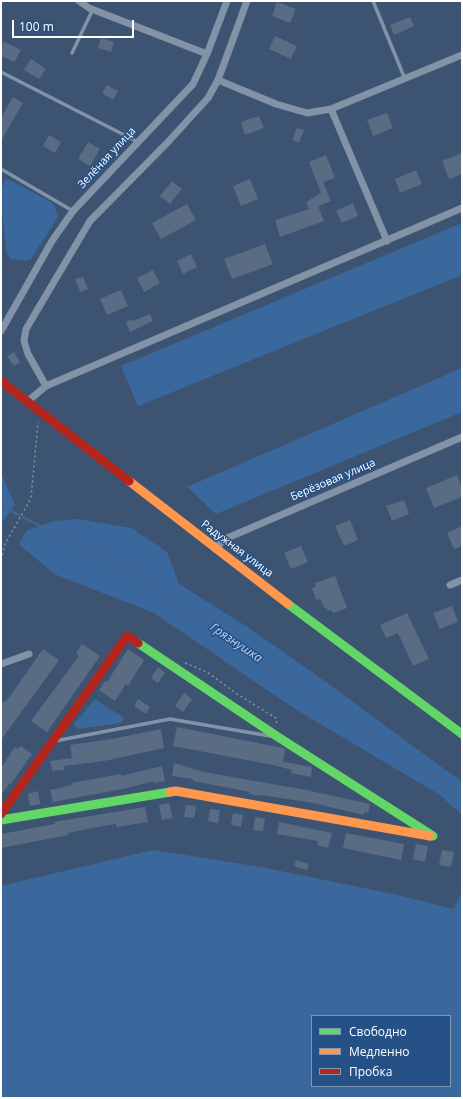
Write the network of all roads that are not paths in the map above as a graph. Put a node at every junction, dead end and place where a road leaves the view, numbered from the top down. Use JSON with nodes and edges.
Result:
{"nodes":[{"id":1,"x":79,"y":1,"type":"edge"},
{"id":2,"x":228,"y":1,"type":"edge"},
{"id":3,"x":247,"y":1,"type":"edge"},
{"id":4,"x":373,"y":1,"type":"edge"},
{"id":5,"x":94,"y":9,"type":"junction"},
{"id":6,"x":72,"y":53,"type":"dead end"},
{"id":7,"x":206,"y":54,"type":"junction"},
{"id":8,"x":462,"y":55,"type":"edge"},
{"id":9,"x":1,"y":72,"type":"edge"},
{"id":10,"x":405,"y":79,"type":"junction"},
{"id":11,"x":218,"y":80,"type":"junction"},
{"id":12,"x":331,"y":109,"type":"junction"},
{"id":13,"x":138,"y":142,"type":"junction"},
{"id":14,"x":1,"y":169,"type":"edge"},
{"id":15,"x":462,"y":208,"type":"edge"},
{"id":16,"x":73,"y":211,"type":"junction"},
{"id":17,"x":387,"y":241,"type":"junction"},
{"id":18,"x":1,"y":331,"type":"edge"},
{"id":19,"x":1,"y":381,"type":"edge"},
{"id":20,"x":46,"y":386,"type":"junction"},
{"id":21,"x":28,"y":401,"type":"junction"},
{"id":22,"x":462,"y":437,"type":"edge"},
{"id":23,"x":215,"y":549,"type":"junction"},
{"id":24,"x":462,"y":580,"type":"edge"},
{"id":25,"x":450,"y":585,"type":"dead end"},
{"id":26,"x":29,"y":654,"type":"dead end"},
{"id":27,"x":1,"y":664,"type":"edge"},
{"id":28,"x":462,"y":734,"type":"edge"},
{"id":29,"x":276,"y":736,"type":"junction"},
{"id":30,"x":52,"y":742,"type":"junction"},
{"id":31,"x":1,"y":814,"type":"edge"},
{"id":32,"x":1,"y":820,"type":"edge"}],
"edges":[{"from":1,"to":5,"type":"street"},
{"from":2,"to":7,"type":"street","name":"Зелёная улица"},
{"from":3,"to":11,"type":"street"},
{"from":4,"to":10,"type":"lane"},
{"from":5,"to":6,"type":"lane"},
{"from":5,"to":7,"type":"street"},
{"from":7,"to":13,"type":"street","name":"Зелёная улица"},
{"from":8,"to":10,"type":"street"},
{"from":9,"to":13,"type":"lane"},
{"from":10,"to":12,"type":"street"},
{"from":11,"to":12,"type":"street"},
{"from":11,"to":20,"type":"street"},
{"from":12,"to":17,"type":"street"},
{"from":13,"to":16,"type":"street","name":"Зелёная улица"},
{"from":14,"to":16,"type":"lane"},
{"from":15,"to":17,"type":"street"},
{"from":16,"to":18,"type":"street","name":"Зелёная улица"},
{"from":17,"to":20,"type":"street"},
{"from":19,"to":21,"type":"street","name":"Радужная улица"},
{"from":20,"to":21,"type":"street"},
{"from":21,"to":23,"type":"street","name":"Радужная улица"},
{"from":22,"to":23,"type":"street","name":"Берёзовая улица"},
{"from":23,"to":28,"type":"street","name":"Радужная улица"},
{"from":24,"to":25,"type":"street"},
{"from":26,"to":27,"type":"street"},
{"from":29,"to":30,"type":"lane"},
{"from":29,"to":30,"type":"street"},
{"from":29,"to":32,"type":"street"},
{"from":30,"to":31,"type":"street"}]}
